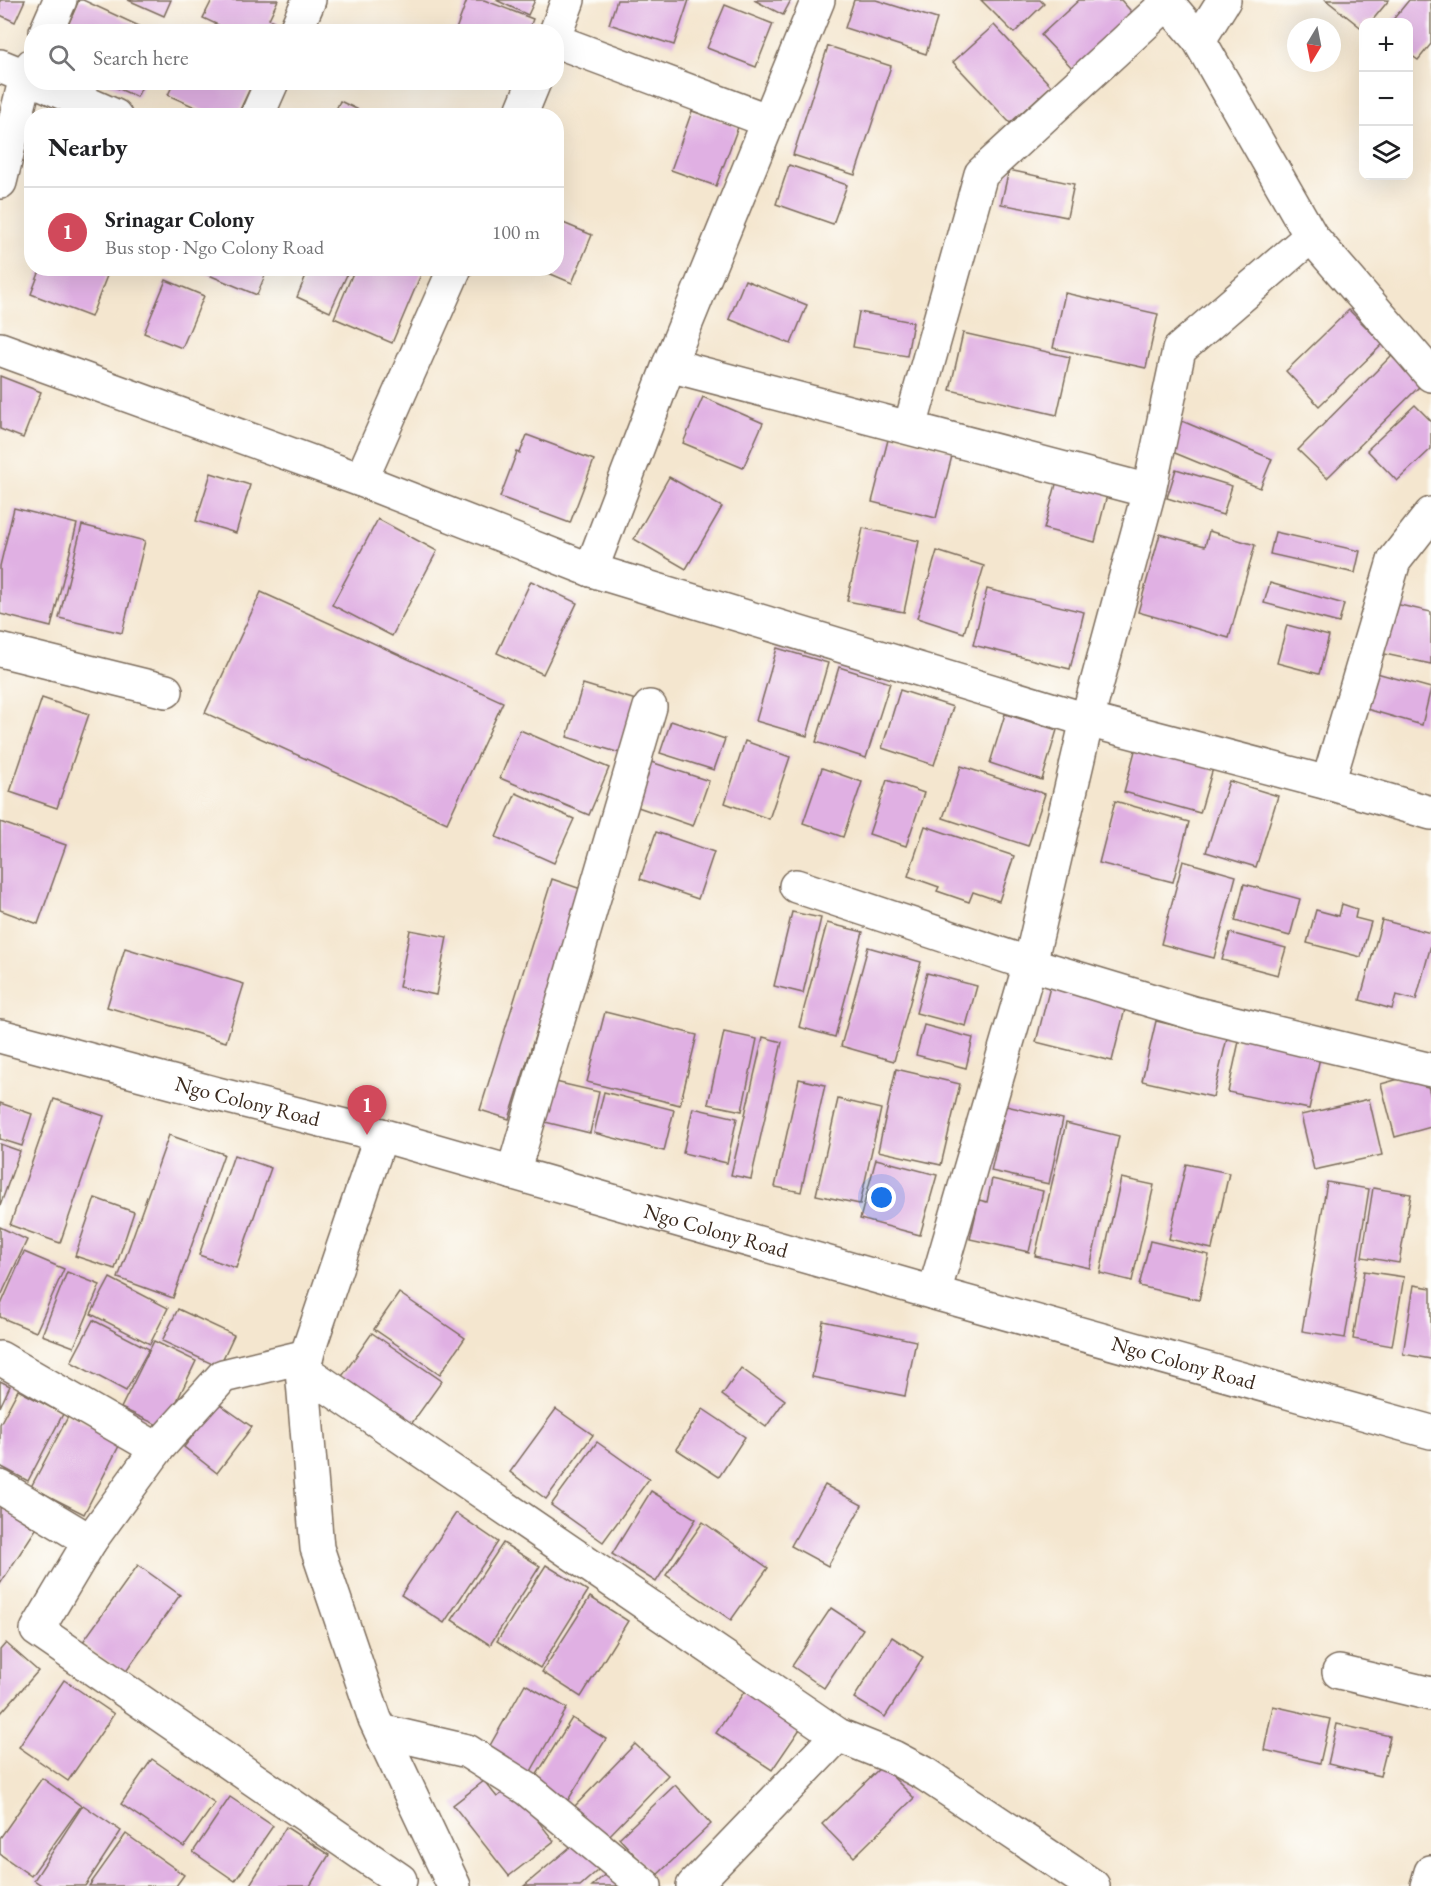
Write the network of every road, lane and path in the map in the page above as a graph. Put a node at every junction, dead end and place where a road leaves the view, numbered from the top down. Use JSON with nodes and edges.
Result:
{"nodes":[{"id":1,"x":60,"y":0,"type":"edge"},
{"id":2,"x":309,"y":0,"type":"edge"},
{"id":3,"x":568,"y":0,"type":"edge"},
{"id":4,"x":818,"y":0,"type":"edge"},
{"id":5,"x":1224,"y":0,"type":"edge"},
{"id":6,"x":1166,"y":1,"type":"edge"},
{"id":7,"x":50,"y":24,"type":"edge"},
{"id":8,"x":298,"y":24,"type":"edge"},
{"id":9,"x":559,"y":24,"type":"edge"},
{"id":10,"x":1199,"y":40,"type":"junction"},
{"id":11,"x":564,"y":44,"type":"edge"},
{"id":12,"x":24,"y":82,"type":"edge"},
{"id":13,"x":60,"y":90,"type":"edge"},
{"id":14,"x":268,"y":90,"type":"edge"},
{"id":15,"x":531,"y":90,"type":"edge"},
{"id":16,"x":98,"y":108,"type":"edge"},
{"id":17,"x":261,"y":108,"type":"edge"},
{"id":18,"x":523,"y":108,"type":"edge"},
{"id":19,"x":769,"y":121,"type":"junction"},
{"id":20,"x":0,"y":182,"type":"edge"},
{"id":21,"x":1311,"y":236,"type":"junction"},
{"id":22,"x":451,"y":276,"type":"edge"},
{"id":23,"x":0,"y":349,"type":"edge"},
{"id":24,"x":669,"y":365,"type":"junction"},
{"id":25,"x":1431,"y":375,"type":"edge"},
{"id":26,"x":910,"y":427,"type":"junction"},
{"id":27,"x":361,"y":480,"type":"junction"},
{"id":28,"x":1149,"y":491,"type":"junction"},
{"id":29,"x":1431,"y":514,"type":"edge"},
{"id":30,"x":591,"y":570,"type":"junction"},
{"id":31,"x":0,"y":650,"type":"edge"},
{"id":32,"x":166,"y":691,"type":"dead end"},
{"id":33,"x":650,"y":707,"type":"dead end"},
{"id":34,"x":1087,"y":720,"type":"junction"},
{"id":35,"x":1328,"y":783,"type":"junction"},
{"id":36,"x":1431,"y":813,"type":"edge"},
{"id":37,"x":796,"y":886,"type":"dead end"},
{"id":38,"x":1030,"y":964,"type":"junction"},
{"id":39,"x":0,"y":1036,"type":"edge"},
{"id":40,"x":1431,"y":1070,"type":"edge"},
{"id":41,"x":381,"y":1135,"type":"junction"},
{"id":42,"x":513,"y":1173,"type":"junction"},
{"id":43,"x":933,"y":1293,"type":"junction"},
{"id":44,"x":0,"y":1358,"type":"edge"},
{"id":45,"x":304,"y":1363,"type":"junction"},
{"id":46,"x":1431,"y":1432,"type":"edge"},
{"id":47,"x":157,"y":1449,"type":"junction"},
{"id":48,"x":0,"y":1487,"type":"edge"},
{"id":49,"x":90,"y":1541,"type":"junction"},
{"id":50,"x":1339,"y":1672,"type":"dead end"},
{"id":51,"x":1431,"y":1694,"type":"edge"},
{"id":52,"x":381,"y":1731,"type":"junction"},
{"id":53,"x":838,"y":1735,"type":"junction"},
{"id":54,"x":437,"y":1853,"type":"junction"},
{"id":55,"x":1431,"y":1872,"type":"edge"},
{"id":56,"x":395,"y":1883,"type":"edge"},
{"id":57,"x":454,"y":1886,"type":"edge"},
{"id":58,"x":645,"y":1886,"type":"edge"},
{"id":59,"x":693,"y":1886,"type":"edge"},
{"id":60,"x":1093,"y":1886,"type":"edge"},
{"id":61,"x":1427,"y":1886,"type":"edge"}],
"edges":[{"from":1,"to":7,"type":"street"},
{"from":2,"to":8,"type":"street"},
{"from":3,"to":9,"type":"street"},
{"from":4,"to":19,"type":"street"},
{"from":5,"to":10,"type":"street"},
{"from":6,"to":10,"type":"street"},
{"from":6,"to":26,"type":"street"},
{"from":10,"to":21,"type":"street"},
{"from":11,"to":19,"type":"street"},
{"from":12,"to":20,"type":"street"},
{"from":13,"to":16,"type":"street"},
{"from":14,"to":17,"type":"street"},
{"from":15,"to":18,"type":"street"},
{"from":19,"to":24,"type":"street"},
{"from":21,"to":25,"type":"street"},
{"from":21,"to":28,"type":"street"},
{"from":22,"to":27,"type":"street"},
{"from":23,"to":27,"type":"street"},
{"from":24,"to":26,"type":"street"},
{"from":24,"to":30,"type":"street"},
{"from":26,"to":28,"type":"street"},
{"from":27,"to":30,"type":"street"},
{"from":28,"to":34,"type":"street"},
{"from":29,"to":35,"type":"street"},
{"from":30,"to":34,"type":"street"},
{"from":31,"to":32,"type":"street"},
{"from":33,"to":42,"type":"street"},
{"from":34,"to":35,"type":"street"},
{"from":34,"to":38,"type":"street"},
{"from":35,"to":36,"type":"street"},
{"from":37,"to":38,"type":"street"},
{"from":38,"to":40,"type":"street"},
{"from":38,"to":43,"type":"street"},
{"from":39,"to":41,"type":"street","name":"Ngo Colony Road"},
{"from":41,"to":42,"type":"street","name":"Ngo Colony Road"},
{"from":41,"to":45,"type":"street"},
{"from":42,"to":43,"type":"street","name":"Ngo Colony Road"},
{"from":43,"to":46,"type":"street","name":"Ngo Colony Road"},
{"from":44,"to":47,"type":"street"},
{"from":45,"to":47,"type":"street"},
{"from":45,"to":52,"type":"street"},
{"from":45,"to":53,"type":"street"},
{"from":47,"to":49,"type":"street"},
{"from":48,"to":49,"type":"street"},
{"from":49,"to":56,"type":"street"},
{"from":50,"to":51,"type":"street"},
{"from":52,"to":54,"type":"street"},
{"from":52,"to":58,"type":"street"},
{"from":53,"to":59,"type":"street"},
{"from":53,"to":60,"type":"street"},
{"from":54,"to":56,"type":"street"},
{"from":54,"to":57,"type":"street"},
{"from":55,"to":61,"type":"street"}]}
